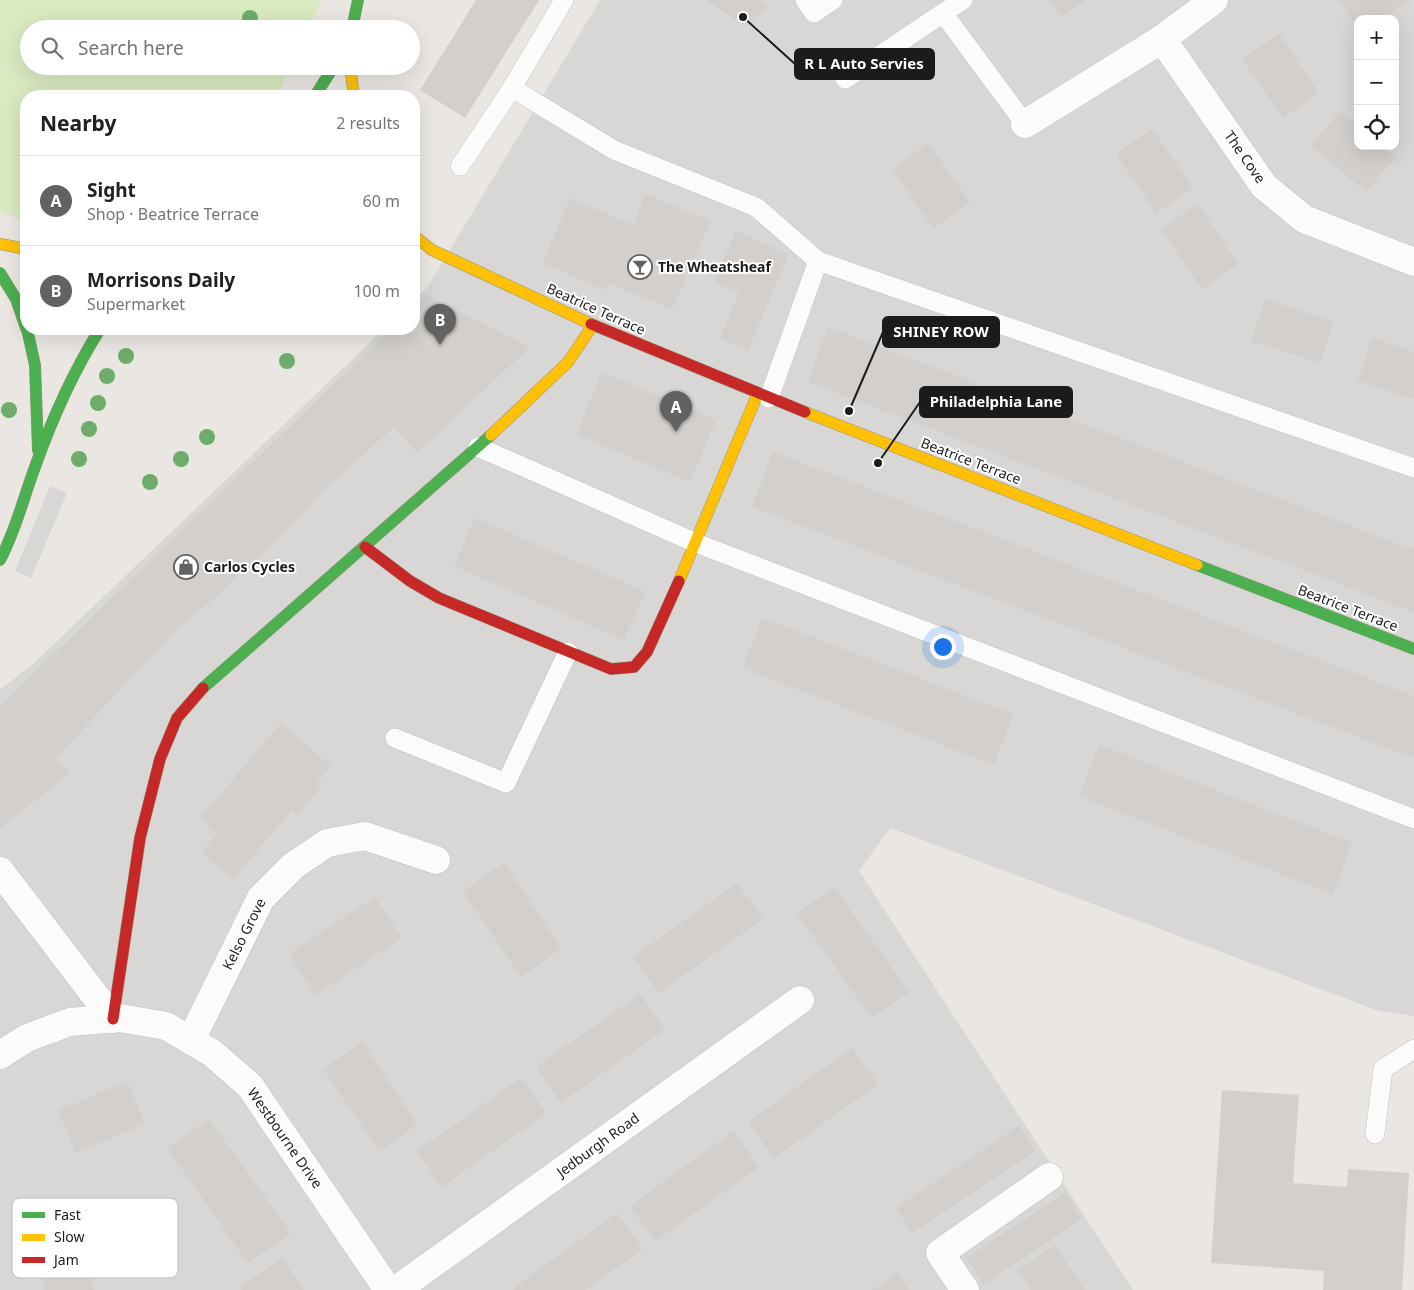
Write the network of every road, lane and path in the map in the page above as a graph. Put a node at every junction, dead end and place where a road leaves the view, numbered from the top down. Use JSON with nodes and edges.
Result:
{"nodes":[{"id":1,"x":367,"y":0,"type":"edge"},
{"id":2,"x":564,"y":0,"type":"edge"},
{"id":3,"x":805,"y":0,"type":"edge"},
{"id":4,"x":833,"y":0,"type":"edge"},
{"id":5,"x":963,"y":0,"type":"edge"},
{"id":6,"x":1214,"y":0,"type":"edge"},
{"id":7,"x":358,"y":6,"type":"edge"},
{"id":8,"x":943,"y":13,"type":"junction"},
{"id":9,"x":354,"y":20,"type":"edge"},
{"id":10,"x":1162,"y":39,"type":"junction"},
{"id":11,"x":328,"y":75,"type":"edge"},
{"id":12,"x":351,"y":75,"type":"edge"},
{"id":13,"x":845,"y":78,"type":"dead end"},
{"id":14,"x":512,"y":88,"type":"junction"},
{"id":15,"x":319,"y":90,"type":"edge"},
{"id":16,"x":353,"y":90,"type":"edge"},
{"id":17,"x":1025,"y":124,"type":"joint"},
{"id":18,"x":460,"y":166,"type":"dead end"},
{"id":19,"x":420,"y":241,"type":"edge"},
{"id":20,"x":0,"y":244,"type":"edge"},
{"id":21,"x":20,"y":248,"type":"edge"},
{"id":22,"x":818,"y":261,"type":"junction"},
{"id":23,"x":1414,"y":262,"type":"edge"},
{"id":24,"x":0,"y":273,"type":"edge"},
{"id":25,"x":20,"y":308,"type":"edge"},
{"id":26,"x":593,"y":325,"type":"junction"},
{"id":27,"x":28,"y":335,"type":"edge"},
{"id":28,"x":96,"y":335,"type":"edge"},
{"id":29,"x":764,"y":396,"type":"junction"},
{"id":30,"x":478,"y":447,"type":"junction"},
{"id":31,"x":38,"y":457,"type":"junction"},
{"id":32,"x":1414,"y":468,"type":"edge"},
{"id":33,"x":696,"y":543,"type":"junction"},
{"id":34,"x":365,"y":547,"type":"junction"},
{"id":35,"x":0,"y":560,"type":"edge"},
{"id":36,"x":1414,"y":649,"type":"edge"},
{"id":37,"x":568,"y":652,"type":"junction"},
{"id":38,"x":395,"y":738,"type":"dead end"},
{"id":39,"x":1414,"y":819,"type":"edge"},
{"id":40,"x":436,"y":860,"type":"dead end"},
{"id":41,"x":0,"y":871,"type":"edge"},
{"id":42,"x":800,"y":1000,"type":"dead end"},
{"id":43,"x":116,"y":1018,"type":"junction"},
{"id":44,"x":191,"y":1040,"type":"junction"},
{"id":45,"x":1414,"y":1049,"type":"edge"},
{"id":46,"x":0,"y":1055,"type":"edge"},
{"id":47,"x":1374,"y":1134,"type":"dead end"},
{"id":48,"x":1049,"y":1177,"type":"dead end"},
{"id":49,"x":388,"y":1290,"type":"edge"},
{"id":50,"x":396,"y":1290,"type":"edge"},
{"id":51,"x":965,"y":1290,"type":"edge"}],
"edges":[{"from":1,"to":7,"type":"main road"},
{"from":2,"to":14,"type":"lane"},
{"from":3,"to":4,"type":"lane"},
{"from":5,"to":8,"type":"lane"},
{"from":6,"to":10,"type":"street"},
{"from":7,"to":9,"type":"main road"},
{"from":8,"to":13,"type":"lane"},
{"from":8,"to":17,"type":"lane"},
{"from":10,"to":17,"type":"street"},
{"from":10,"to":23,"type":"street","name":"The Cove"},
{"from":11,"to":15,"type":"main road"},
{"from":12,"to":16,"type":"main road"},
{"from":14,"to":18,"type":"lane"},
{"from":14,"to":22,"type":"lane"},
{"from":19,"to":26,"type":"main road","name":"Beatrice Terrace"},
{"from":20,"to":21,"type":"main road"},
{"from":22,"to":29,"type":"lane"},
{"from":22,"to":32,"type":"lane"},
{"from":24,"to":25,"type":"main road"},
{"from":26,"to":29,"type":"main road","name":"Beatrice Terrace"},
{"from":26,"to":30,"type":"main road"},
{"from":27,"to":31,"type":"main road"},
{"from":28,"to":31,"type":"main road"},
{"from":29,"to":33,"type":"main road"},
{"from":29,"to":36,"type":"main road","name":"Beatrice Terrace"},
{"from":30,"to":33,"type":"lane"},
{"from":30,"to":34,"type":"main road"},
{"from":31,"to":35,"type":"main road"},
{"from":33,"to":37,"type":"main road"},
{"from":33,"to":39,"type":"lane"},
{"from":34,"to":37,"type":"main road"},
{"from":34,"to":43,"type":"main road"},
{"from":37,"to":38,"type":"lane"},
{"from":40,"to":44,"type":"street","name":"Kelso Grove"},
{"from":41,"to":43,"type":"street"},
{"from":42,"to":50,"type":"street","name":"Jedburgh Road"},
{"from":43,"to":44,"type":"street","name":"Westbourne Drive"},
{"from":43,"to":46,"type":"street","name":"Westbourne Drive"},
{"from":44,"to":49,"type":"street","name":"Westbourne Drive"},
{"from":45,"to":47,"type":"lane"},
{"from":48,"to":51,"type":"street"}]}
